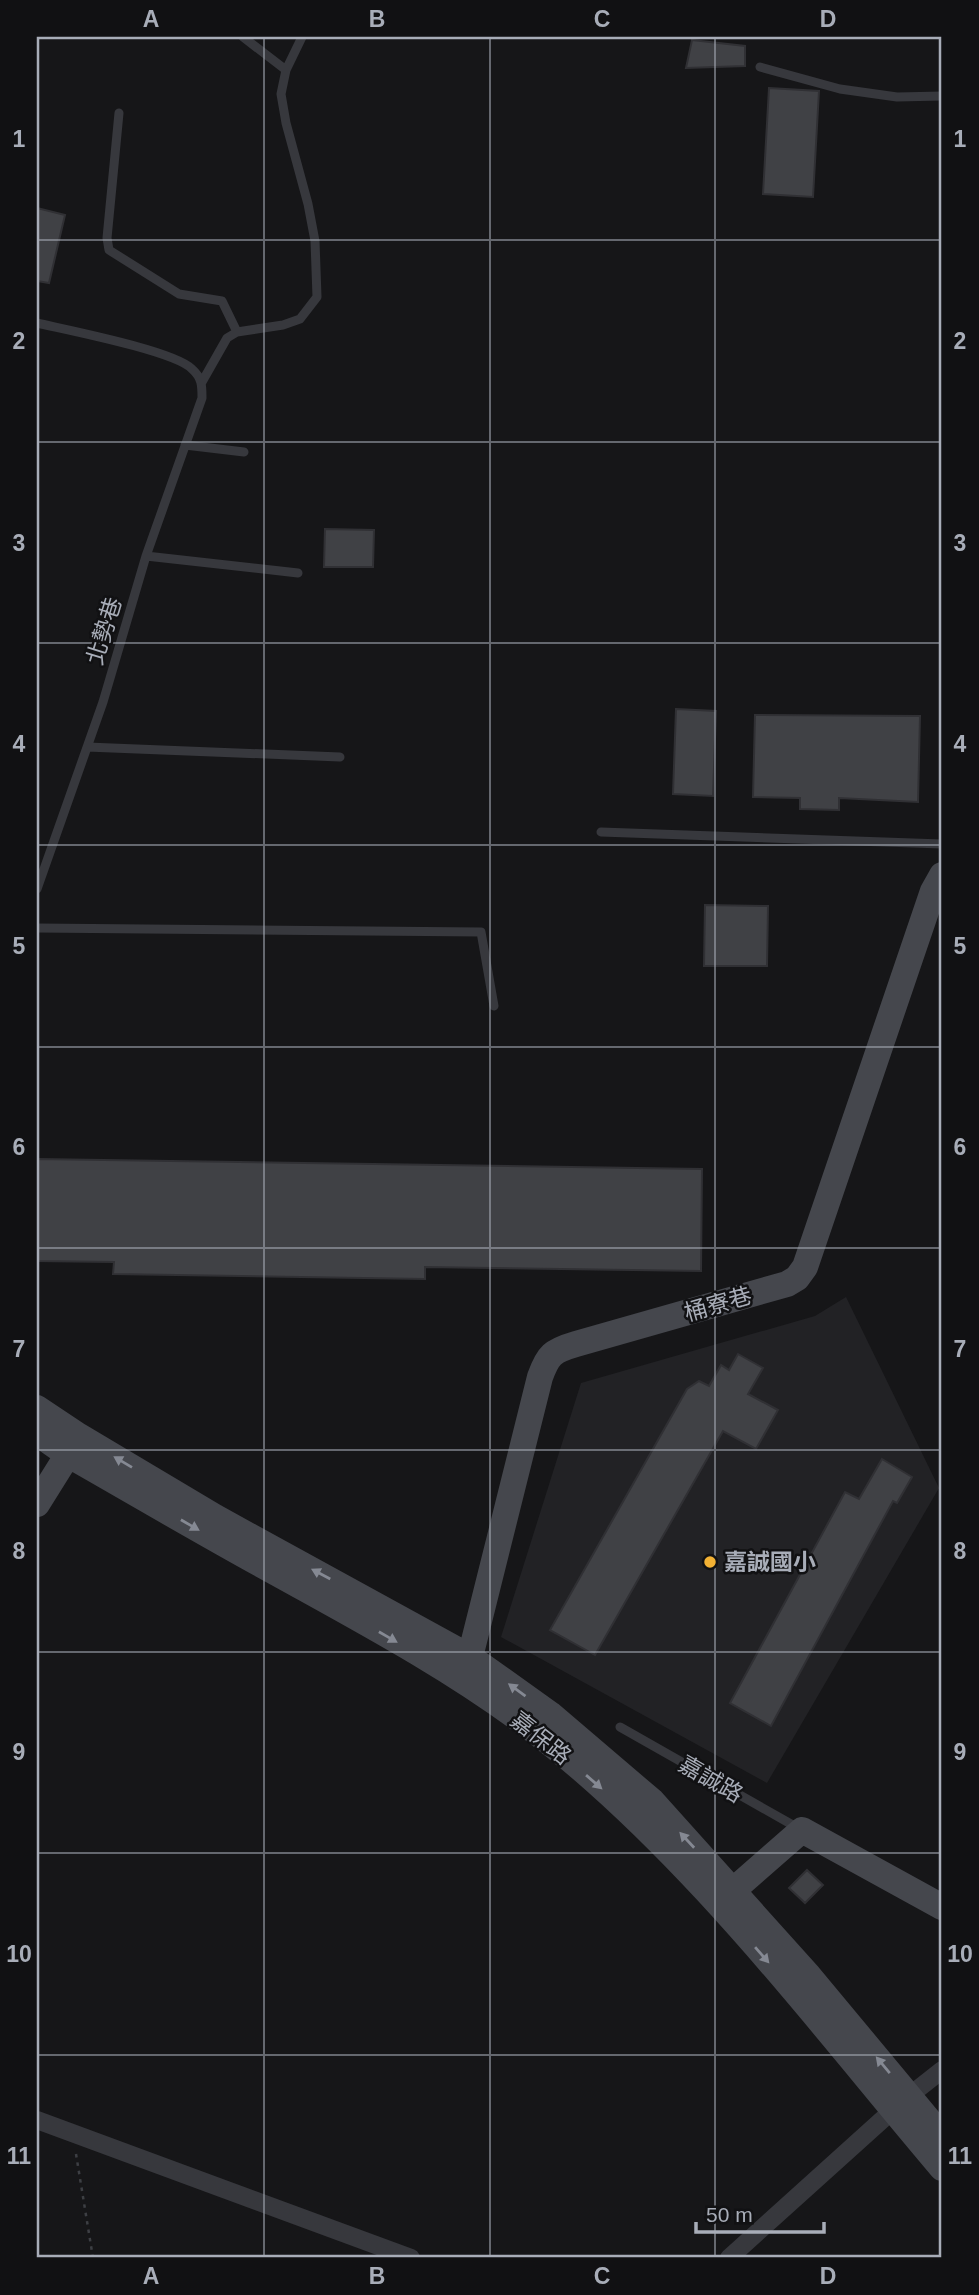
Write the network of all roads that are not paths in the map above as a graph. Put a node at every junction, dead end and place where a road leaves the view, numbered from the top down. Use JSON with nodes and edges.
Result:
{"nodes":[{"id":1,"x":243,"y":37,"type":"edge"},
{"id":2,"x":303,"y":37,"type":"edge"},
{"id":3,"x":760,"y":67,"type":"dead end"},
{"id":4,"x":286,"y":70,"type":"junction"},
{"id":5,"x":942,"y":96,"type":"edge"},
{"id":6,"x":119,"y":113,"type":"dead end"},
{"id":7,"x":37,"y":323,"type":"edge"},
{"id":8,"x":237,"y":332,"type":"junction"},
{"id":9,"x":202,"y":382,"type":"junction"},
{"id":10,"x":185,"y":445,"type":"junction"},
{"id":11,"x":244,"y":452,"type":"dead end"},
{"id":12,"x":146,"y":556,"type":"junction"},
{"id":13,"x":298,"y":573,"type":"dead end"},
{"id":14,"x":87,"y":747,"type":"junction"},
{"id":15,"x":340,"y":757,"type":"dead end"},
{"id":16,"x":601,"y":832,"type":"dead end"},
{"id":17,"x":942,"y":844,"type":"edge"},
{"id":18,"x":942,"y":875,"type":"edge"},
{"id":19,"x":37,"y":889,"type":"edge"},
{"id":20,"x":37,"y":928,"type":"edge"},
{"id":21,"x":494,"y":1006,"type":"dead end"},
{"id":22,"x":37,"y":1408,"type":"edge"},
{"id":23,"x":37,"y":1433,"type":"edge"},
{"id":24,"x":73,"y":1445,"type":"junction"},
{"id":25,"x":37,"y":1504,"type":"edge"},
{"id":26,"x":467,"y":1669,"type":"junction"},
{"id":27,"x":620,"y":1727,"type":"dead end"},
{"id":28,"x":802,"y":1830,"type":"junction"},
{"id":29,"x":725,"y":1897,"type":"junction"},
{"id":30,"x":942,"y":1907,"type":"edge"},
{"id":31,"x":942,"y":2070,"type":"edge"},
{"id":32,"x":901,"y":2103,"type":"junction"},
{"id":33,"x":37,"y":2120,"type":"edge"},
{"id":34,"x":942,"y":2136,"type":"edge"},
{"id":35,"x":942,"y":2168,"type":"edge"},
{"id":36,"x":411,"y":2258,"type":"edge"},
{"id":37,"x":729,"y":2258,"type":"edge"}],
"edges":[{"from":1,"to":4,"type":"lane"},
{"from":2,"to":4,"type":"lane"},
{"from":3,"to":5,"type":"lane"},
{"from":4,"to":8,"type":"lane"},
{"from":6,"to":8,"type":"lane"},
{"from":7,"to":9,"type":"lane"},
{"from":8,"to":9,"type":"lane","name":"北勢巷"},
{"from":9,"to":10,"type":"lane","name":"北勢巷"},
{"from":10,"to":11,"type":"lane"},
{"from":10,"to":12,"type":"lane","name":"北勢巷"},
{"from":12,"to":13,"type":"lane"},
{"from":12,"to":14,"type":"lane","name":"北勢巷"},
{"from":14,"to":15,"type":"lane"},
{"from":14,"to":19,"type":"lane","name":"北勢巷"},
{"from":16,"to":17,"type":"lane"},
{"from":18,"to":26,"type":"street","name":"桶寮巷"},
{"from":20,"to":21,"type":"lane"},
{"from":22,"to":24,"type":"street","name":"嘉保路"},
{"from":23,"to":24,"type":"street","name":"嘉保路"},
{"from":24,"to":25,"type":"street"},
{"from":24,"to":26,"type":"street","name":"嘉保路"},
{"from":26,"to":29,"type":"street","name":"嘉保路"},
{"from":27,"to":28,"type":"lane","name":"嘉誠路"},
{"from":28,"to":29,"type":"street"},
{"from":28,"to":30,"type":"street","name":"嘉誠路"},
{"from":29,"to":32,"type":"street","name":"嘉保路"},
{"from":31,"to":32,"type":"street"},
{"from":32,"to":34,"type":"street","name":"嘉保路"},
{"from":32,"to":35,"type":"street","name":"嘉保路"},
{"from":32,"to":37,"type":"street"},
{"from":33,"to":36,"type":"street"}]}
